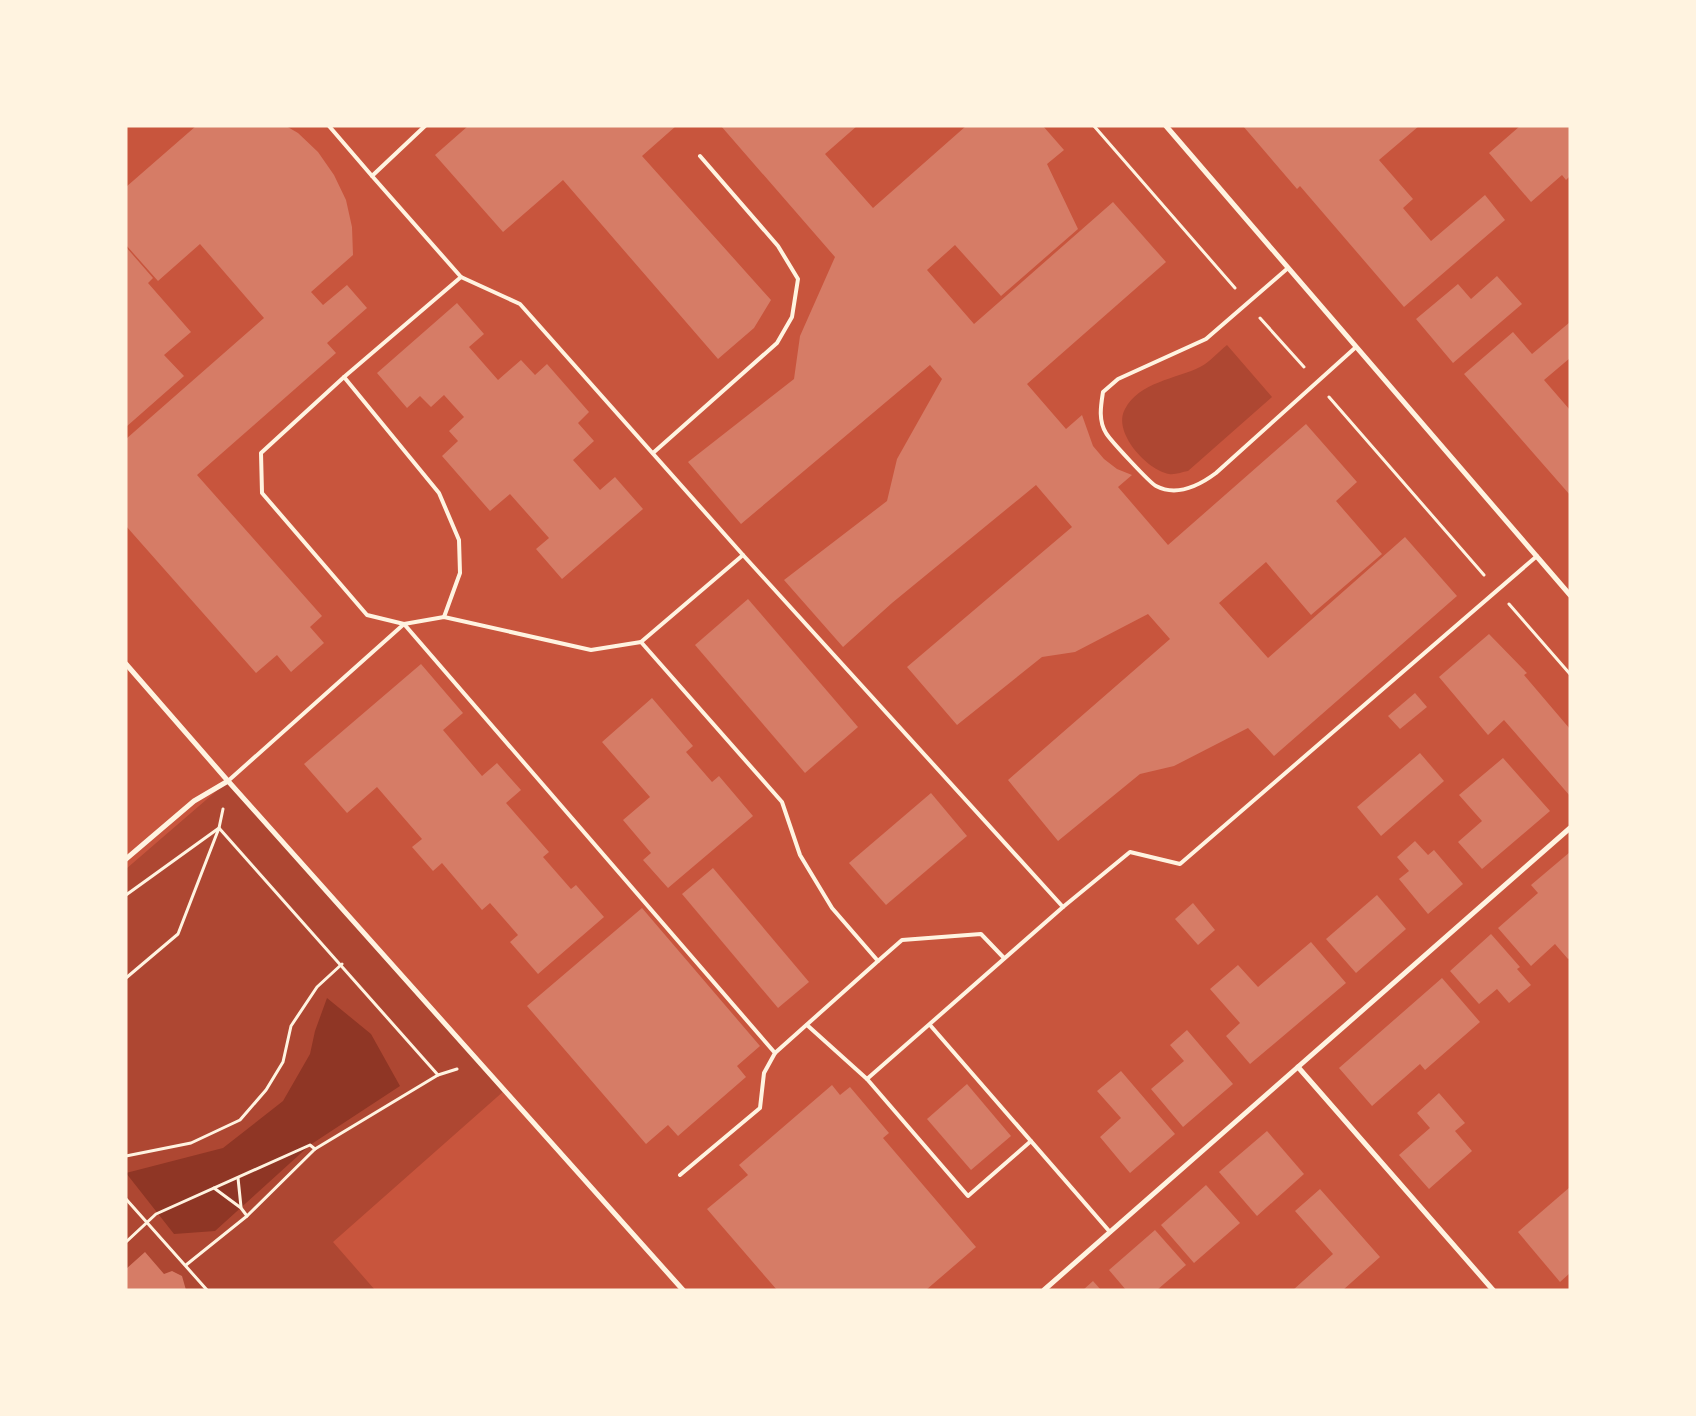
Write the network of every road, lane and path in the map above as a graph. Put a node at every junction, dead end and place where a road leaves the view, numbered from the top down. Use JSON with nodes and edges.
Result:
{"nodes":[{"id":1,"x":329,"y":126,"type":"edge"},
{"id":2,"x":425,"y":126,"type":"edge"},
{"id":3,"x":1094,"y":126,"type":"edge"},
{"id":4,"x":1166,"y":126,"type":"edge"},
{"id":5,"x":700,"y":156,"type":"dead end"},
{"id":6,"x":372,"y":176,"type":"junction"},
{"id":7,"x":1288,"y":268,"type":"junction"},
{"id":8,"x":461,"y":277,"type":"junction"},
{"id":9,"x":1247,"y":303,"type":"junction"},
{"id":10,"x":1356,"y":347,"type":"junction"},
{"id":11,"x":344,"y":378,"type":"junction"},
{"id":12,"x":1317,"y":382,"type":"junction"},
{"id":13,"x":653,"y":453,"type":"junction"},
{"id":14,"x":743,"y":555,"type":"junction"},
{"id":15,"x":1537,"y":556,"type":"junction"},
{"id":16,"x":1496,"y":590,"type":"junction"},
{"id":17,"x":1570,"y":594,"type":"edge"},
{"id":18,"x":444,"y":618,"type":"junction"},
{"id":19,"x":404,"y":624,"type":"junction"},
{"id":20,"x":641,"y":642,"type":"junction"},
{"id":21,"x":126,"y":664,"type":"edge"},
{"id":22,"x":1570,"y":674,"type":"edge"},
{"id":23,"x":228,"y":781,"type":"junction"},
{"id":24,"x":219,"y":828,"type":"junction"},
{"id":25,"x":1570,"y":828,"type":"edge"},
{"id":26,"x":126,"y":860,"type":"edge"},
{"id":27,"x":126,"y":895,"type":"edge"},
{"id":28,"x":1063,"y":907,"type":"junction"},
{"id":29,"x":1004,"y":958,"type":"junction"},
{"id":30,"x":878,"y":961,"type":"junction"},
{"id":31,"x":342,"y":964,"type":"junction"},
{"id":32,"x":126,"y":978,"type":"edge"},
{"id":33,"x":808,"y":1025,"type":"junction"},
{"id":34,"x":930,"y":1025,"type":"junction"},
{"id":35,"x":775,"y":1053,"type":"junction"},
{"id":36,"x":479,"y":1061,"type":"junction"},
{"id":37,"x":1298,"y":1067,"type":"junction"},
{"id":38,"x":438,"y":1075,"type":"junction"},
{"id":39,"x":868,"y":1079,"type":"junction"},
{"id":40,"x":1031,"y":1141,"type":"junction"},
{"id":41,"x":315,"y":1149,"type":"junction"},
{"id":42,"x":126,"y":1156,"type":"edge"},
{"id":43,"x":680,"y":1175,"type":"dead end"},
{"id":44,"x":238,"y":1178,"type":"junction"},
{"id":45,"x":214,"y":1188,"type":"junction"},
{"id":46,"x":126,"y":1199,"type":"edge"},
{"id":47,"x":241,"y":1208,"type":"junction"},
{"id":48,"x":247,"y":1216,"type":"junction"},
{"id":49,"x":148,"y":1221,"type":"junction"},
{"id":50,"x":1110,"y":1232,"type":"junction"},
{"id":51,"x":126,"y":1242,"type":"edge"},
{"id":52,"x":186,"y":1266,"type":"junction"},
{"id":53,"x":207,"y":1290,"type":"edge"},
{"id":54,"x":683,"y":1290,"type":"edge"},
{"id":55,"x":1044,"y":1290,"type":"edge"},
{"id":56,"x":1493,"y":1290,"type":"edge"}],
"edges":[{"from":1,"to":6,"type":"lane"},
{"from":2,"to":6,"type":"lane"},
{"from":3,"to":9,"type":"path"},
{"from":4,"to":7,"type":"street"},
{"from":5,"to":13,"type":"lane"},
{"from":6,"to":8,"type":"lane"},
{"from":7,"to":9,"type":"lane"},
{"from":7,"to":10,"type":"street"},
{"from":8,"to":11,"type":"lane"},
{"from":8,"to":13,"type":"lane"},
{"from":9,"to":12,"type":"path"},
{"from":9,"to":12,"type":"lane"},
{"from":10,"to":12,"type":"lane"},
{"from":10,"to":15,"type":"street"},
{"from":11,"to":18,"type":"lane"},
{"from":11,"to":19,"type":"lane"},
{"from":12,"to":16,"type":"path"},
{"from":13,"to":14,"type":"lane"},
{"from":14,"to":20,"type":"lane"},
{"from":14,"to":28,"type":"lane"},
{"from":15,"to":16,"type":"lane"},
{"from":15,"to":17,"type":"street"},
{"from":16,"to":22,"type":"path"},
{"from":16,"to":28,"type":"lane"},
{"from":18,"to":19,"type":"lane"},
{"from":18,"to":20,"type":"lane"},
{"from":19,"to":23,"type":"lane"},
{"from":19,"to":35,"type":"lane"},
{"from":20,"to":30,"type":"lane"},
{"from":21,"to":23,"type":"street"},
{"from":23,"to":24,"type":"path"},
{"from":23,"to":26,"type":"street"},
{"from":23,"to":36,"type":"street"},
{"from":24,"to":27,"type":"path"},
{"from":24,"to":31,"type":"path"},
{"from":24,"to":32,"type":"path"},
{"from":25,"to":37,"type":"street"},
{"from":28,"to":29,"type":"lane"},
{"from":29,"to":30,"type":"lane"},
{"from":29,"to":34,"type":"lane"},
{"from":30,"to":33,"type":"lane"},
{"from":31,"to":38,"type":"path"},
{"from":31,"to":42,"type":"path"},
{"from":33,"to":35,"type":"lane"},
{"from":33,"to":39,"type":"lane"},
{"from":34,"to":39,"type":"lane"},
{"from":34,"to":40,"type":"lane"},
{"from":35,"to":43,"type":"lane"},
{"from":36,"to":38,"type":"path"},
{"from":36,"to":54,"type":"street"},
{"from":37,"to":50,"type":"street"},
{"from":37,"to":56,"type":"street"},
{"from":38,"to":41,"type":"path"},
{"from":39,"to":40,"type":"lane"},
{"from":40,"to":50,"type":"lane"},
{"from":41,"to":44,"type":"path"},
{"from":41,"to":48,"type":"path"},
{"from":44,"to":45,"type":"path"},
{"from":44,"to":47,"type":"path"},
{"from":45,"to":47,"type":"path"},
{"from":45,"to":49,"type":"path"},
{"from":46,"to":49,"type":"path"},
{"from":47,"to":48,"type":"path"},
{"from":48,"to":52,"type":"path"},
{"from":49,"to":51,"type":"path"},
{"from":49,"to":52,"type":"path"},
{"from":50,"to":55,"type":"street"},
{"from":52,"to":53,"type":"path"}]}
